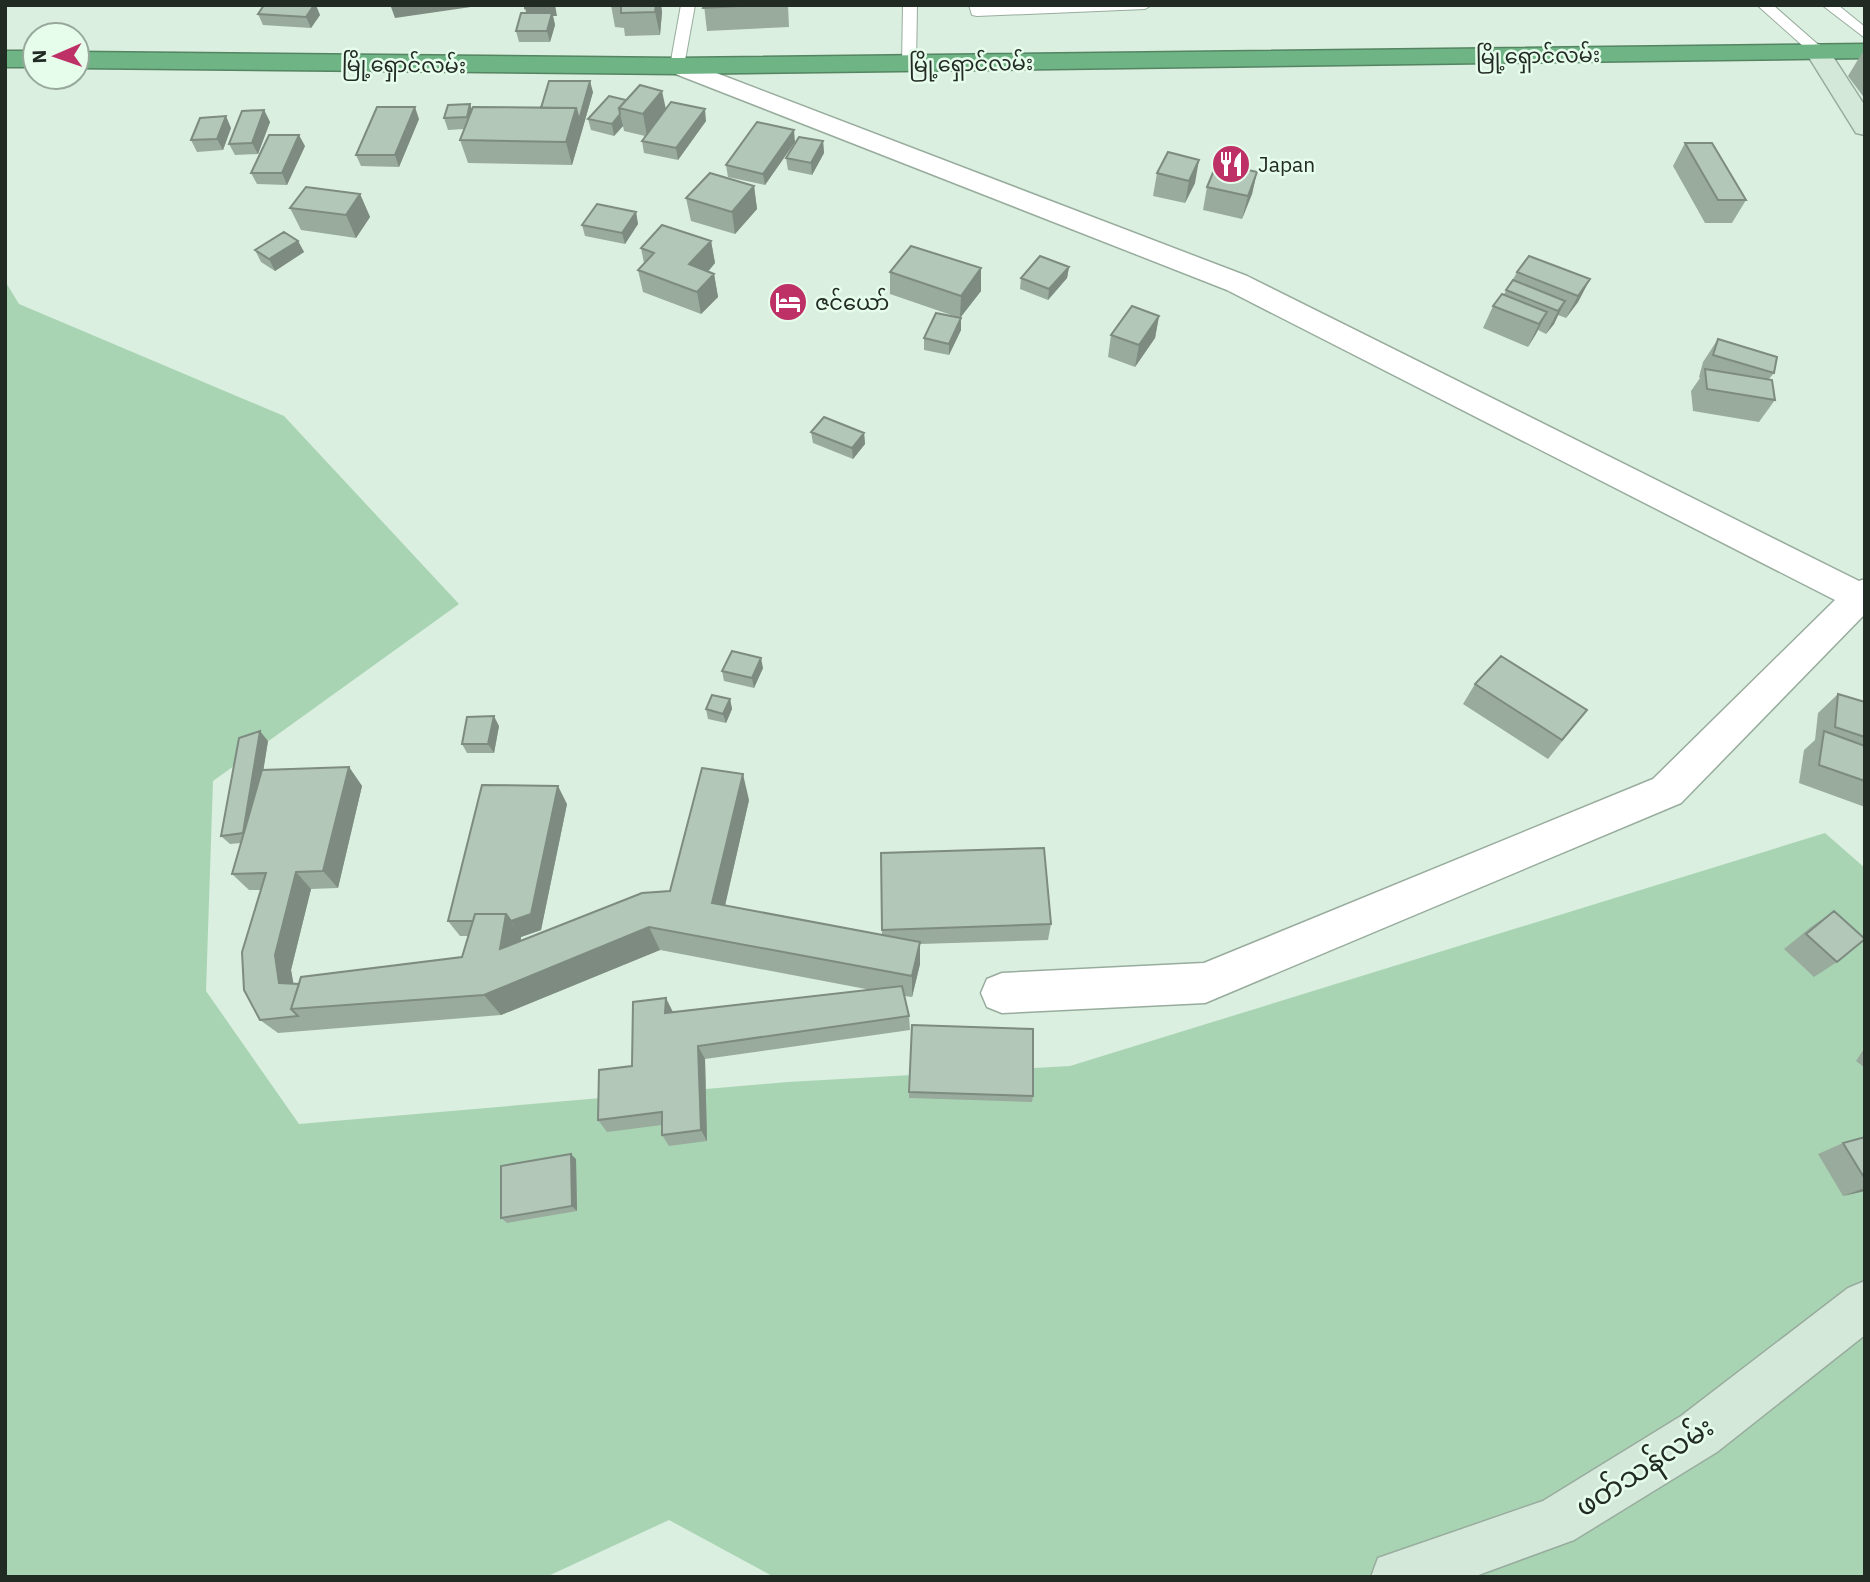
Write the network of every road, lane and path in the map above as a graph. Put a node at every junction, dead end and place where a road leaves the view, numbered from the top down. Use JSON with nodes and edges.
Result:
{"nodes":[{"id":1,"x":688,"y":5,"type":"edge"},
{"id":2,"x":910,"y":5,"type":"edge"},
{"id":3,"x":976,"y":5,"type":"edge"},
{"id":4,"x":1145,"y":5,"type":"edge"},
{"id":5,"x":1764,"y":5,"type":"edge"},
{"id":6,"x":1829,"y":5,"type":"edge"},
{"id":7,"x":1865,"y":34,"type":"edge"},
{"id":8,"x":1817,"y":51,"type":"junction"},
{"id":9,"x":1865,"y":51,"type":"edge"},
{"id":10,"x":91,"y":60,"type":"edge"},
{"id":11,"x":909,"y":64,"type":"junction"},
{"id":12,"x":677,"y":66,"type":"junction"},
{"id":13,"x":1865,"y":127,"type":"edge"},
{"id":14,"x":1863,"y":595,"type":"edge"},
{"id":15,"x":1002,"y":993,"type":"dead end"},
{"id":16,"x":1865,"y":1305,"type":"edge"},
{"id":17,"x":1397,"y":1577,"type":"edge"}],
"edges":[{"from":1,"to":12,"type":"lane"},
{"from":2,"to":11,"type":"lane"},
{"from":3,"to":4,"type":"lane"},
{"from":5,"to":8,"type":"lane"},
{"from":6,"to":7,"type":"lane"},
{"from":8,"to":9,"type":"highway","name":"မြို့ရှောင်လမ်း"},
{"from":8,"to":11,"type":"highway","name":"မြို့ရှောင်လမ်း"},
{"from":8,"to":13,"type":"street"},
{"from":10,"to":12,"type":"highway","name":"မြို့ရှောင်လမ်း"},
{"from":11,"to":12,"type":"highway","name":"မြို့ရှောင်လမ်း"},
{"from":12,"to":14,"type":"street"},
{"from":14,"to":15,"type":"street"},
{"from":16,"to":17,"type":"street","name":"ဖတ်သန်လမ်း"}]}
